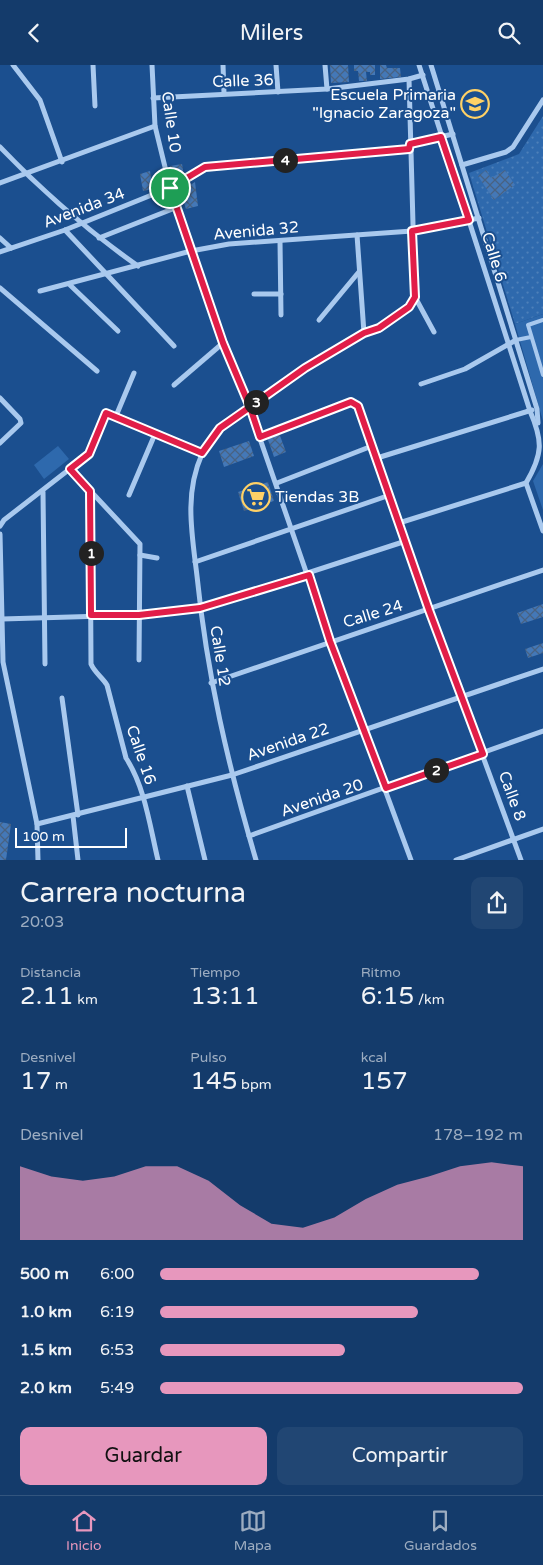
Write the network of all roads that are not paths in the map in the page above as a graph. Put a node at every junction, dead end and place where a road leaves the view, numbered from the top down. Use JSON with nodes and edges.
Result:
{"nodes":[{"id":1,"x":13,"y":65,"type":"edge"},
{"id":2,"x":93,"y":65,"type":"edge"},
{"id":3,"x":152,"y":65,"type":"edge"},
{"id":4,"x":223,"y":65,"type":"edge"},
{"id":5,"x":276,"y":65,"type":"edge"},
{"id":6,"x":325,"y":65,"type":"edge"},
{"id":7,"x":419,"y":65,"type":"edge"},
{"id":8,"x":431,"y":65,"type":"edge"},
{"id":9,"x":423,"y":75,"type":"junction"},
{"id":10,"x":409,"y":79,"type":"junction"},
{"id":11,"x":327,"y":89,"type":"junction"},
{"id":12,"x":224,"y":93,"type":"junction"},
{"id":13,"x":278,"y":93,"type":"junction"},
{"id":14,"x":154,"y":98,"type":"junction"},
{"id":15,"x":543,"y":100,"type":"edge"},
{"id":16,"x":95,"y":106,"type":"dead end"},
{"id":17,"x":156,"y":126,"type":"junction"},
{"id":18,"x":453,"y":134,"type":"junction"},
{"id":19,"x":441,"y":137,"type":"junction"},
{"id":20,"x":0,"y":147,"type":"edge"},
{"id":21,"x":410,"y":147,"type":"junction"},
{"id":22,"x":62,"y":162,"type":"junction"},
{"id":23,"x":462,"y":165,"type":"junction"},
{"id":24,"x":26,"y":174,"type":"junction"},
{"id":25,"x":0,"y":183,"type":"edge"},
{"id":26,"x":170,"y":188,"type":"junction"},
{"id":27,"x":175,"y":208,"type":"junction"},
{"id":28,"x":479,"y":218,"type":"junction"},
{"id":29,"x":469,"y":220,"type":"junction"},
{"id":30,"x":82,"y":223,"type":"junction"},
{"id":31,"x":65,"y":230,"type":"junction"},
{"id":32,"x":412,"y":231,"type":"junction"},
{"id":33,"x":357,"y":235,"type":"junction"},
{"id":34,"x":0,"y":238,"type":"edge"},
{"id":35,"x":98,"y":238,"type":"junction"},
{"id":36,"x":280,"y":241,"type":"junction"},
{"id":37,"x":12,"y":248,"type":"junction"},
{"id":38,"x":191,"y":251,"type":"junction"},
{"id":39,"x":0,"y":252,"type":"edge"},
{"id":40,"x":138,"y":266,"type":"junction"},
{"id":41,"x":358,"y":272,"type":"junction"},
{"id":42,"x":106,"y":275,"type":"junction"},
{"id":43,"x":70,"y":285,"type":"junction"},
{"id":44,"x":0,"y":288,"type":"edge"},
{"id":45,"x":40,"y":291,"type":"dead end"},
{"id":46,"x":281,"y":293,"type":"junction"},
{"id":47,"x":254,"y":294,"type":"dead end"},
{"id":48,"x":415,"y":297,"type":"junction"},
{"id":49,"x":281,"y":315,"type":"dead end"},
{"id":50,"x":319,"y":320,"type":"dead end"},
{"id":51,"x":543,"y":320,"type":"edge"},
{"id":52,"x":118,"y":331,"type":"dead end"},
{"id":53,"x":434,"y":332,"type":"dead end"},
{"id":54,"x":364,"y":333,"type":"junction"},
{"id":55,"x":531,"y":337,"type":"junction"},
{"id":56,"x":516,"y":340,"type":"junction"},
{"id":57,"x":223,"y":343,"type":"junction"},
{"id":58,"x":508,"y":343,"type":"junction"},
{"id":59,"x":174,"y":346,"type":"dead end"},
{"id":60,"x":97,"y":371,"type":"dead end"},
{"id":61,"x":134,"y":373,"type":"dead end"},
{"id":62,"x":543,"y":375,"type":"edge"},
{"id":63,"x":422,"y":384,"type":"dead end"},
{"id":64,"x":174,"y":385,"type":"dead end"},
{"id":65,"x":0,"y":398,"type":"edge"},
{"id":66,"x":250,"y":407,"type":"junction"},
{"id":67,"x":537,"y":409,"type":"junction"},
{"id":68,"x":530,"y":411,"type":"junction"},
{"id":69,"x":116,"y":416,"type":"junction"},
{"id":70,"x":538,"y":426,"type":"junction"},
{"id":71,"x":155,"y":434,"type":"junction"},
{"id":72,"x":260,"y":437,"type":"junction"},
{"id":73,"x":0,"y":443,"type":"edge"},
{"id":74,"x":372,"y":446,"type":"junction"},
{"id":75,"x":202,"y":453,"type":"junction"},
{"id":76,"x":376,"y":458,"type":"junction"},
{"id":77,"x":70,"y":469,"type":"junction"},
{"id":78,"x":276,"y":483,"type":"junction"},
{"id":79,"x":526,"y":483,"type":"junction"},
{"id":80,"x":90,"y":491,"type":"junction"},
{"id":81,"x":42,"y":492,"type":"junction"},
{"id":82,"x":129,"y":495,"type":"dead end"},
{"id":83,"x":390,"y":495,"type":"junction"},
{"id":84,"x":399,"y":523,"type":"junction"},
{"id":85,"x":0,"y":524,"type":"edge"},
{"id":86,"x":292,"y":530,"type":"junction"},
{"id":87,"x":543,"y":531,"type":"edge"},
{"id":88,"x":0,"y":534,"type":"edge"},
{"id":89,"x":406,"y":541,"type":"junction"},
{"id":90,"x":140,"y":555,"type":"junction"},
{"id":91,"x":157,"y":558,"type":"dead end"},
{"id":92,"x":195,"y":562,"type":"junction"},
{"id":93,"x":543,"y":570,"type":"edge"},
{"id":94,"x":309,"y":575,"type":"junction"},
{"id":95,"x":200,"y":608,"type":"junction"},
{"id":96,"x":429,"y":610,"type":"junction"},
{"id":97,"x":91,"y":615,"type":"junction"},
{"id":98,"x":139,"y":615,"type":"junction"},
{"id":99,"x":44,"y":617,"type":"junction"},
{"id":100,"x":2,"y":619,"type":"junction"},
{"id":101,"x":330,"y":641,"type":"junction"},
{"id":102,"x":139,"y":660,"type":"dead end"},
{"id":103,"x":2,"y":662,"type":"edge"},
{"id":104,"x":45,"y":664,"type":"dead end"},
{"id":105,"x":543,"y":669,"type":"edge"},
{"id":106,"x":210,"y":683,"type":"junction"},
{"id":107,"x":462,"y":696,"type":"junction"},
{"id":108,"x":62,"y":698,"type":"dead end"},
{"id":109,"x":364,"y":729,"type":"junction"},
{"id":110,"x":543,"y":731,"type":"edge"},
{"id":111,"x":483,"y":754,"type":"junction"},
{"id":112,"x":232,"y":775,"type":"junction"},
{"id":113,"x":187,"y":786,"type":"junction"},
{"id":114,"x":386,"y":788,"type":"junction"},
{"id":115,"x":143,"y":798,"type":"junction"},
{"id":116,"x":76,"y":816,"type":"junction"},
{"id":117,"x":37,"y":824,"type":"junction"},
{"id":118,"x":543,"y":829,"type":"edge"},
{"id":119,"x":249,"y":837,"type":"junction"},
{"id":120,"x":514,"y":840,"type":"junction"},
{"id":121,"x":38,"y":860,"type":"edge"},
{"id":122,"x":78,"y":860,"type":"edge"},
{"id":123,"x":158,"y":860,"type":"edge"},
{"id":124,"x":205,"y":860,"type":"edge"},
{"id":125,"x":256,"y":860,"type":"edge"},
{"id":126,"x":411,"y":860,"type":"edge"},
{"id":127,"x":456,"y":860,"type":"edge"},
{"id":128,"x":521,"y":860,"type":"edge"}],
"edges":[{"from":1,"to":22,"type":"street"},
{"from":2,"to":16,"type":"street"},
{"from":3,"to":14,"type":"street","name":"Calle 10"},
{"from":4,"to":12,"type":"street"},
{"from":5,"to":13,"type":"street"},
{"from":6,"to":11,"type":"street"},
{"from":7,"to":9,"type":"street","name":"Calle 6"},
{"from":8,"to":18,"type":"street","name":"Calle 6"},
{"from":9,"to":10,"type":"street","name":"Calle 36"},
{"from":9,"to":19,"type":"street","name":"Calle 6"},
{"from":10,"to":11,"type":"street","name":"Calle 36"},
{"from":10,"to":21,"type":"street"},
{"from":11,"to":13,"type":"street","name":"Calle 36"},
{"from":12,"to":13,"type":"street","name":"Calle 36"},
{"from":12,"to":14,"type":"street","name":"Calle 36"},
{"from":14,"to":17,"type":"street","name":"Calle 10"},
{"from":15,"to":23,"type":"street"},
{"from":17,"to":22,"type":"street"},
{"from":17,"to":26,"type":"street","name":"Calle 10"},
{"from":18,"to":19,"type":"street","name":"Avenida 34"},
{"from":18,"to":23,"type":"street","name":"Calle 6"},
{"from":19,"to":21,"type":"street","name":"Avenida 34"},
{"from":19,"to":29,"type":"street","name":"Calle 6"},
{"from":20,"to":24,"type":"street"},
{"from":21,"to":26,"type":"street","name":"Avenida 34"},
{"from":21,"to":32,"type":"street"},
{"from":22,"to":24,"type":"street"},
{"from":23,"to":28,"type":"street","name":"Calle 6"},
{"from":24,"to":25,"type":"street"},
{"from":24,"to":30,"type":"street"},
{"from":26,"to":27,"type":"street","name":"Calle 10"},
{"from":26,"to":30,"type":"street","name":"Avenida 34"},
{"from":27,"to":35,"type":"street"},
{"from":27,"to":38,"type":"street","name":"Calle 10"},
{"from":28,"to":29,"type":"street","name":"Avenida 32"},
{"from":28,"to":56,"type":"street","name":"Calle 6"},
{"from":29,"to":32,"type":"street","name":"Avenida 32"},
{"from":29,"to":58,"type":"street","name":"Calle 6"},
{"from":30,"to":31,"type":"street","name":"Avenida 34"},
{"from":30,"to":35,"type":"street"},
{"from":31,"to":37,"type":"street","name":"Avenida 34"},
{"from":31,"to":42,"type":"street"},
{"from":32,"to":33,"type":"street","name":"Avenida 32"},
{"from":32,"to":48,"type":"street"},
{"from":33,"to":36,"type":"street","name":"Avenida 32"},
{"from":33,"to":41,"type":"street"},
{"from":34,"to":37,"type":"street"},
{"from":35,"to":40,"type":"street"},
{"from":36,"to":38,"type":"street","name":"Avenida 32"},
{"from":36,"to":46,"type":"street"},
{"from":37,"to":39,"type":"street","name":"Avenida 34"},
{"from":38,"to":40,"type":"street","name":"Avenida 32"},
{"from":38,"to":57,"type":"street","name":"Calle 10"},
{"from":40,"to":42,"type":"street","name":"Avenida 32"},
{"from":41,"to":50,"type":"street"},
{"from":41,"to":54,"type":"street"},
{"from":42,"to":43,"type":"street","name":"Avenida 32"},
{"from":42,"to":59,"type":"street"},
{"from":43,"to":45,"type":"street","name":"Avenida 32"},
{"from":43,"to":52,"type":"street"},
{"from":44,"to":60,"type":"street"},
{"from":46,"to":47,"type":"street"},
{"from":46,"to":49,"type":"street"},
{"from":48,"to":53,"type":"street"},
{"from":48,"to":54,"type":"street","name":"Calle 12"},
{"from":51,"to":55,"type":"lane"},
{"from":54,"to":66,"type":"street","name":"Calle 12"},
{"from":55,"to":56,"type":"lane"},
{"from":55,"to":62,"type":"lane"},
{"from":56,"to":58,"type":"street"},
{"from":56,"to":67,"type":"street","name":"Calle 6"},
{"from":57,"to":64,"type":"street"},
{"from":57,"to":66,"type":"street","name":"Calle 10"},
{"from":58,"to":63,"type":"street"},
{"from":58,"to":68,"type":"street","name":"Calle 6"},
{"from":61,"to":69,"type":"street"},
{"from":65,"to":73,"type":"street"},
{"from":66,"to":72,"type":"street","name":"Calle 10"},
{"from":66,"to":75,"type":"street","name":"Calle 12"},
{"from":67,"to":68,"type":"street"},
{"from":67,"to":70,"type":"street","name":"Calle 6"},
{"from":68,"to":70,"type":"street","name":"Calle 6"},
{"from":68,"to":76,"type":"street"},
{"from":69,"to":71,"type":"street"},
{"from":69,"to":77,"type":"street"},
{"from":70,"to":79,"type":"street","name":"Calle 6"},
{"from":71,"to":75,"type":"street"},
{"from":71,"to":82,"type":"street"},
{"from":72,"to":74,"type":"street","name":"Calle 8"},
{"from":72,"to":78,"type":"street","name":"Calle 10"},
{"from":74,"to":76,"type":"street","name":"Calle 8"},
{"from":74,"to":78,"type":"street"},
{"from":75,"to":92,"type":"street","name":"Calle 12"},
{"from":76,"to":83,"type":"street","name":"Calle 8"},
{"from":77,"to":80,"type":"street"},
{"from":77,"to":81,"type":"street"},
{"from":78,"to":86,"type":"street","name":"Calle 10"},
{"from":79,"to":84,"type":"street"},
{"from":79,"to":87,"type":"street"},
{"from":80,"to":90,"type":"street"},
{"from":80,"to":97,"type":"street"},
{"from":81,"to":85,"type":"street"},
{"from":81,"to":99,"type":"street"},
{"from":83,"to":84,"type":"street","name":"Calle 8"},
{"from":83,"to":86,"type":"street"},
{"from":84,"to":89,"type":"street","name":"Calle 8"},
{"from":86,"to":92,"type":"street"},
{"from":86,"to":94,"type":"street","name":"Calle 10"},
{"from":88,"to":100,"type":"street"},
{"from":89,"to":94,"type":"street"},
{"from":89,"to":96,"type":"street","name":"Calle 8"},
{"from":90,"to":91,"type":"street"},
{"from":90,"to":98,"type":"street"},
{"from":92,"to":95,"type":"street","name":"Calle 12"},
{"from":93,"to":96,"type":"street","name":"Calle 24"},
{"from":94,"to":95,"type":"street"},
{"from":94,"to":101,"type":"street","name":"Calle 10"},
{"from":95,"to":98,"type":"street"},
{"from":95,"to":106,"type":"street","name":"Calle 12"},
{"from":96,"to":101,"type":"street","name":"Calle 24"},
{"from":96,"to":107,"type":"street","name":"Calle 8"},
{"from":97,"to":98,"type":"street"},
{"from":97,"to":99,"type":"street"},
{"from":97,"to":115,"type":"street","name":"Calle 16"},
{"from":98,"to":102,"type":"street"},
{"from":99,"to":100,"type":"street"},
{"from":99,"to":104,"type":"street"},
{"from":100,"to":103,"type":"street"},
{"from":101,"to":106,"type":"street","name":"Calle 24"},
{"from":101,"to":109,"type":"street","name":"Calle 10"},
{"from":103,"to":117,"type":"street"},
{"from":105,"to":107,"type":"street","name":"Avenida 22"},
{"from":106,"to":112,"type":"street","name":"Calle 12"},
{"from":107,"to":109,"type":"street","name":"Avenida 22"},
{"from":107,"to":111,"type":"street","name":"Calle 8"},
{"from":108,"to":116,"type":"street"},
{"from":109,"to":112,"type":"street","name":"Avenida 22"},
{"from":109,"to":114,"type":"street","name":"Calle 10"},
{"from":110,"to":111,"type":"street","name":"Avenida 20"},
{"from":111,"to":114,"type":"street","name":"Avenida 20"},
{"from":111,"to":120,"type":"street","name":"Calle 8"},
{"from":112,"to":113,"type":"street","name":"Avenida 22"},
{"from":112,"to":119,"type":"street","name":"Calle 12"},
{"from":113,"to":115,"type":"street","name":"Avenida 22"},
{"from":113,"to":124,"type":"street"},
{"from":114,"to":119,"type":"street","name":"Avenida 20"},
{"from":114,"to":126,"type":"street","name":"Calle 10"},
{"from":115,"to":116,"type":"street","name":"Avenida 22"},
{"from":115,"to":123,"type":"street","name":"Calle 16"},
{"from":116,"to":117,"type":"street","name":"Avenida 22"},
{"from":116,"to":122,"type":"street"},
{"from":117,"to":121,"type":"street"},
{"from":118,"to":120,"type":"street"},
{"from":119,"to":125,"type":"street","name":"Calle 12"},
{"from":120,"to":127,"type":"street"},
{"from":120,"to":128,"type":"street","name":"Calle 8"}]}
